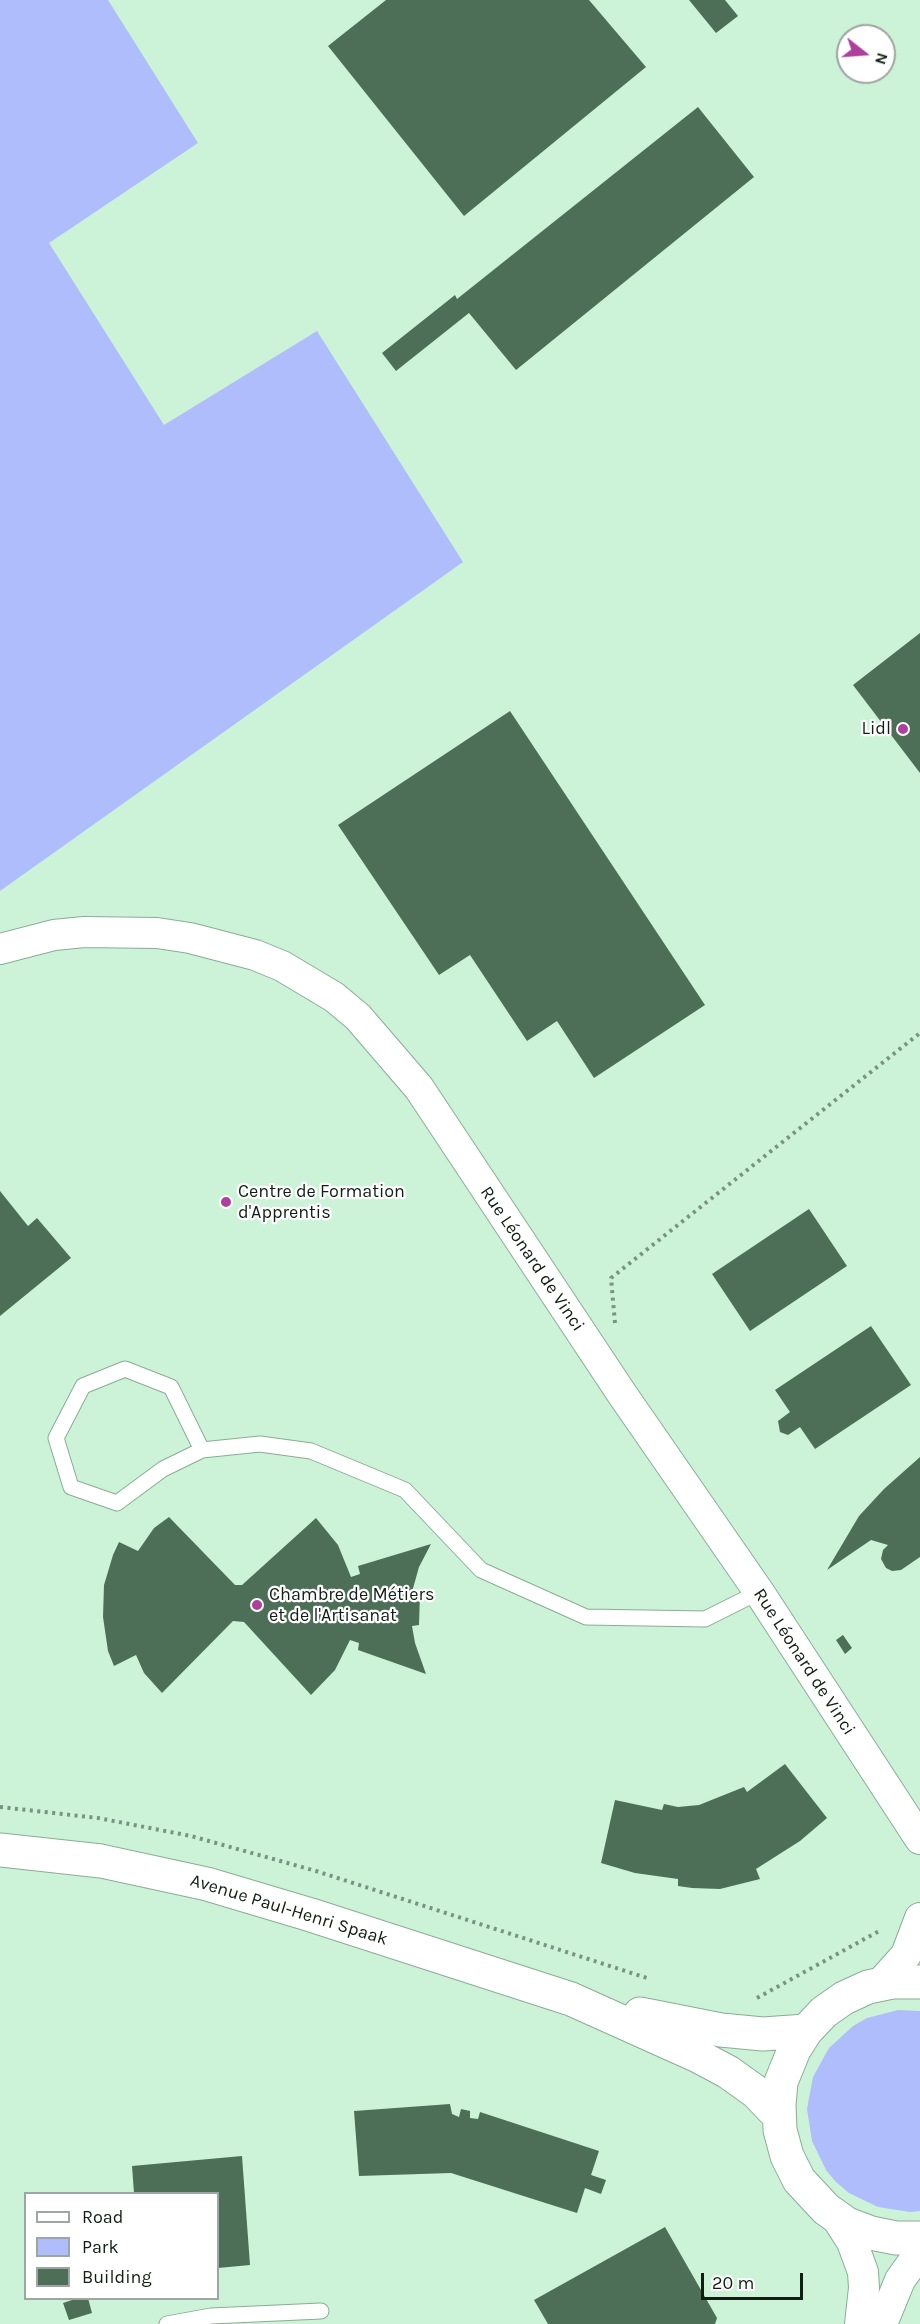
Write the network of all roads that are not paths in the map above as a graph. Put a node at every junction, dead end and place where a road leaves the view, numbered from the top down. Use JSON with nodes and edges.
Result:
{"nodes":[{"id":1,"x":0,"y":949,"type":"edge"},
{"id":2,"x":202,"y":1450,"type":"junction"},
{"id":3,"x":759,"y":1592,"type":"junction"},
{"id":4,"x":914,"y":1832,"type":"edge"},
{"id":5,"x":0,"y":1850,"type":"edge"},
{"id":6,"x":920,"y":1853,"type":"edge"},
{"id":7,"x":917,"y":1927,"type":"edge"},
{"id":8,"x":920,"y":1982,"type":"edge"},
{"id":9,"x":880,"y":1984,"type":"junction"},
{"id":10,"x":571,"y":1999,"type":"junction"},
{"id":11,"x":806,"y":2031,"type":"junction"},
{"id":12,"x":779,"y":2116,"type":"junction"},
{"id":13,"x":836,"y":2217,"type":"junction"},
{"id":14,"x":920,"y":2238,"type":"edge"},
{"id":15,"x":920,"y":2252,"type":"edge"},
{"id":16,"x":321,"y":2311,"type":"dead end"},
{"id":17,"x":167,"y":2324,"type":"edge"},
{"id":18,"x":860,"y":2324,"type":"edge"},
{"id":19,"x":882,"y":2324,"type":"edge"}],
"edges":[{"from":1,"to":3,"type":"street","name":"Rue Léonard de Vinci"},
{"from":2,"to":2,"type":"lane"},
{"from":2,"to":3,"type":"lane"},
{"from":3,"to":4,"type":"street","name":"Rue Léonard de Vinci"},
{"from":4,"to":6,"type":"street","name":"Rue Léonard de Vinci"},
{"from":5,"to":10,"type":"street","name":"Avenue Paul-Henri Spaak"},
{"from":7,"to":9,"type":"street"},
{"from":8,"to":9,"type":"street"},
{"from":9,"to":11,"type":"street"},
{"from":10,"to":11,"type":"street","name":"Avenue Paul-Henri Spaak"},
{"from":10,"to":12,"type":"street","name":"Avenue Paul-Henri Spaak"},
{"from":11,"to":12,"type":"street"},
{"from":12,"to":13,"type":"street"},
{"from":13,"to":14,"type":"street"},
{"from":13,"to":18,"type":"street"},
{"from":15,"to":19,"type":"street"},
{"from":16,"to":17,"type":"lane"}]}
